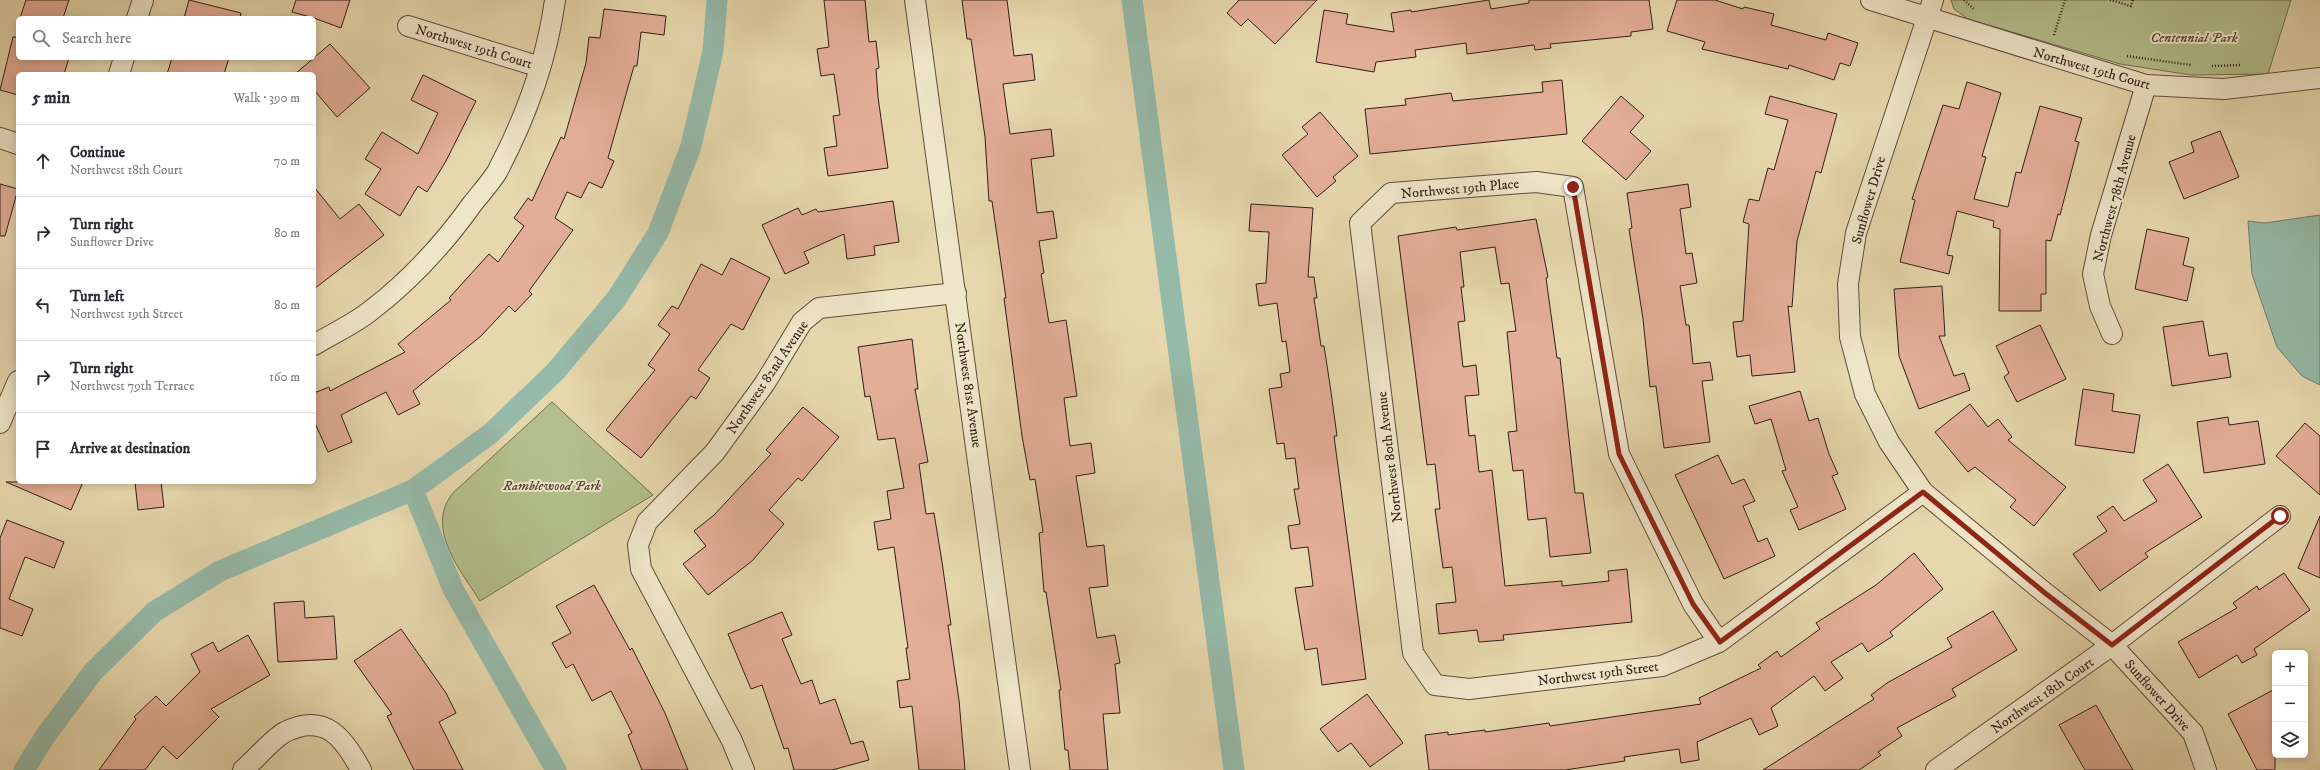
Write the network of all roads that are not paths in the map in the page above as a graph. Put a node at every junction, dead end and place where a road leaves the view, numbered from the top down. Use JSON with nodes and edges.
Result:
{"nodes":[{"id":1,"x":143,"y":0,"type":"edge"},
{"id":2,"x":555,"y":0,"type":"edge"},
{"id":3,"x":915,"y":0,"type":"edge"},
{"id":4,"x":1871,"y":0,"type":"edge"},
{"id":5,"x":1933,"y":0,"type":"edge"},
{"id":6,"x":138,"y":16,"type":"edge"},
{"id":7,"x":1927,"y":19,"type":"junction"},
{"id":8,"x":408,"y":26,"type":"dead end"},
{"id":9,"x":123,"y":60,"type":"edge"},
{"id":10,"x":540,"y":67,"type":"junction"},
{"id":11,"x":120,"y":72,"type":"edge"},
{"id":12,"x":2320,"y":78,"type":"edge"},
{"id":13,"x":2146,"y":85,"type":"junction"},
{"id":14,"x":0,"y":138,"type":"edge"},
{"id":15,"x":16,"y":143,"type":"edge"},
{"id":16,"x":1360,"y":223,"type":"joint"},
{"id":17,"x":956,"y":293,"type":"junction"},
{"id":18,"x":2112,"y":334,"type":"dead end"},
{"id":19,"x":316,"y":344,"type":"edge"},
{"id":20,"x":16,"y":386,"type":"edge"},
{"id":21,"x":0,"y":423,"type":"edge"},
{"id":22,"x":1923,"y":492,"type":"junction"},
{"id":23,"x":2280,"y":516,"type":"dead end"},
{"id":24,"x":1720,"y":642,"type":"junction"},
{"id":25,"x":2112,"y":645,"type":"junction"},
{"id":26,"x":1434,"y":684,"type":"joint"},
{"id":27,"x":243,"y":770,"type":"edge"},
{"id":28,"x":361,"y":770,"type":"edge"},
{"id":29,"x":744,"y":770,"type":"edge"},
{"id":30,"x":1020,"y":770,"type":"edge"},
{"id":31,"x":1936,"y":770,"type":"edge"},
{"id":32,"x":2206,"y":770,"type":"edge"}],
"edges":[{"from":1,"to":6,"type":"street"},
{"from":2,"to":10,"type":"street"},
{"from":3,"to":17,"type":"street","name":"Northwest 81st Avenue"},
{"from":4,"to":7,"type":"street","name":"Northwest 19th Court"},
{"from":5,"to":7,"type":"street","name":"Sunflower Drive"},
{"from":7,"to":13,"type":"street","name":"Northwest 19th Court"},
{"from":7,"to":22,"type":"street","name":"Sunflower Drive"},
{"from":8,"to":10,"type":"street","name":"Northwest 19th Court"},
{"from":9,"to":11,"type":"street"},
{"from":10,"to":19,"type":"street"},
{"from":12,"to":13,"type":"street","name":"Northwest 19th Court"},
{"from":13,"to":18,"type":"street","name":"Northwest 78th Avenue"},
{"from":14,"to":15,"type":"street"},
{"from":16,"to":24,"type":"street","name":"Northwest 19th Place"},
{"from":16,"to":26,"type":"street","name":"Northwest 80th Avenue"},
{"from":17,"to":29,"type":"street","name":"Northwest 82nd Avenue"},
{"from":17,"to":30,"type":"street","name":"Northwest 81st Avenue"},
{"from":20,"to":21,"type":"street"},
{"from":22,"to":24,"type":"street","name":"Northwest 19th Street"},
{"from":22,"to":25,"type":"street","name":"Sunflower Drive"},
{"from":23,"to":25,"type":"street","name":"Northwest 18th Court"},
{"from":24,"to":26,"type":"street","name":"Northwest 19th Street"},
{"from":25,"to":31,"type":"street","name":"Northwest 18th Court"},
{"from":25,"to":32,"type":"street","name":"Sunflower Drive"},
{"from":27,"to":28,"type":"street"}]}
